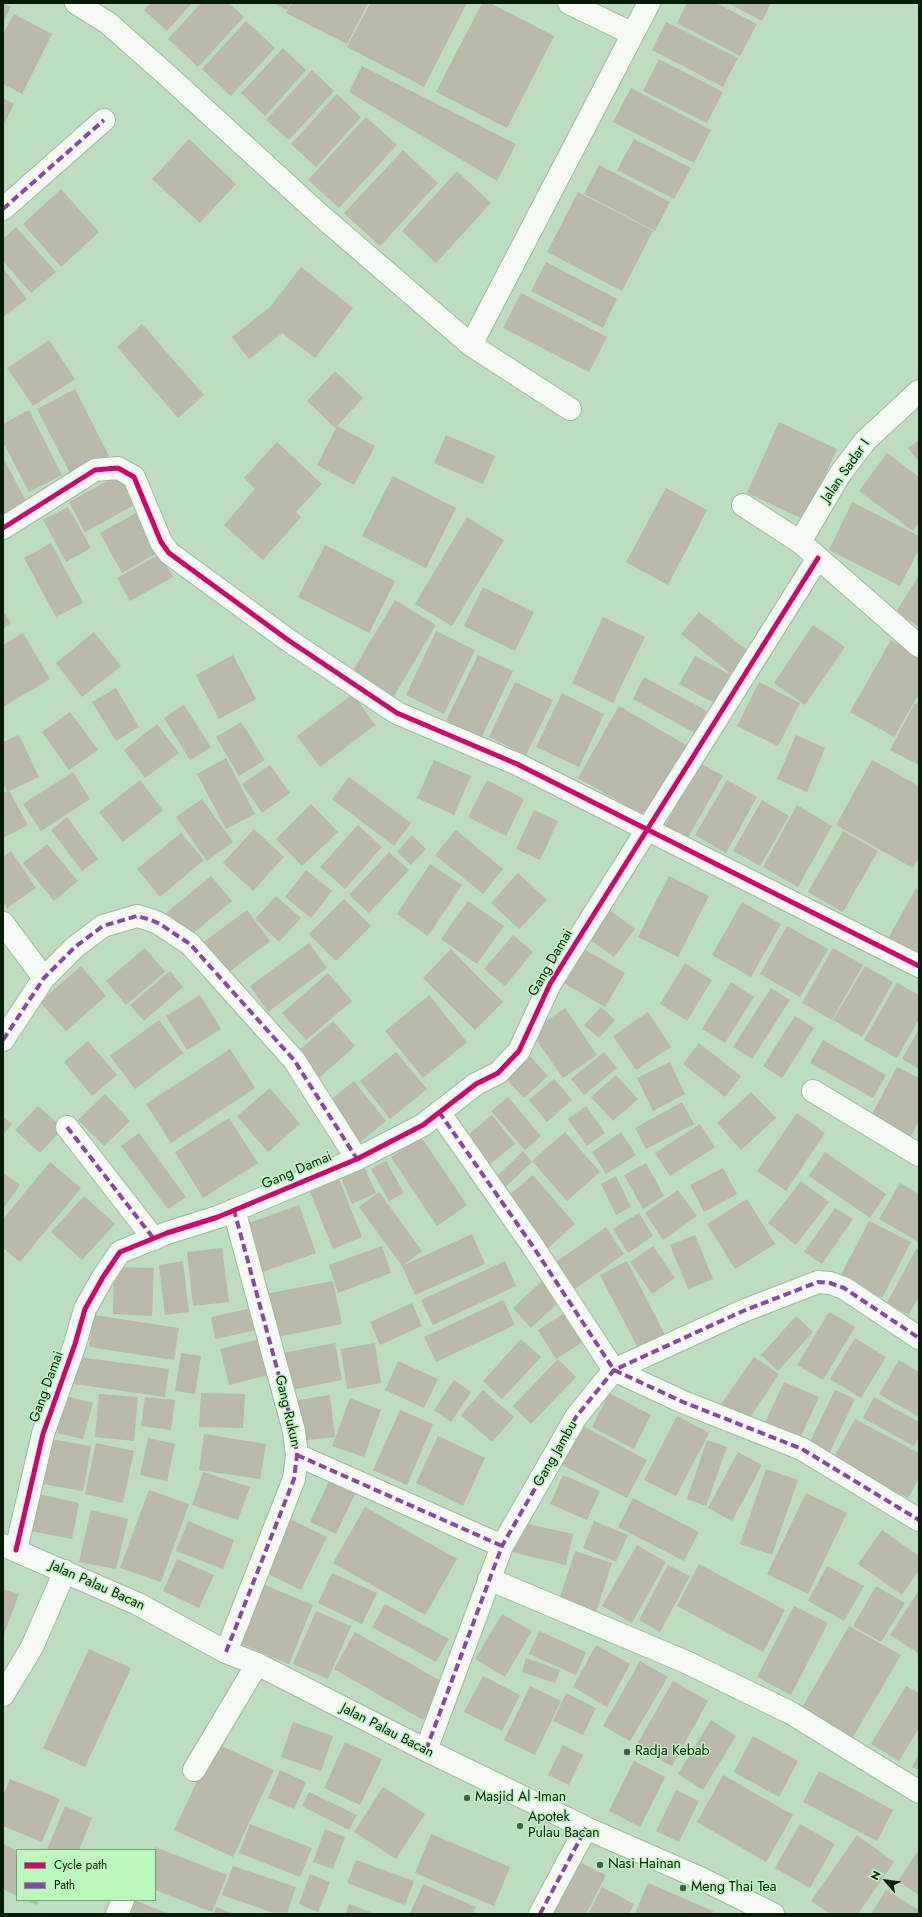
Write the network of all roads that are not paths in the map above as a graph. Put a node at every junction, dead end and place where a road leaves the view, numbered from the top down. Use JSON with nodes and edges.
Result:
{"nodes":[{"id":1,"x":76,"y":3,"type":"edge"},
{"id":2,"x":569,"y":3,"type":"edge"},
{"id":3,"x":649,"y":3,"type":"edge"},
{"id":4,"x":633,"y":34,"type":"junction"},
{"id":5,"x":104,"y":120,"type":"dead end"},
{"id":6,"x":3,"y":209,"type":"edge"},
{"id":7,"x":472,"y":345,"type":"junction"},
{"id":8,"x":919,"y":391,"type":"edge"},
{"id":9,"x":570,"y":409,"type":"dead end"},
{"id":10,"x":742,"y":505,"type":"dead end"},
{"id":11,"x":3,"y":528,"type":"edge"},
{"id":12,"x":800,"y":542,"type":"junction"},
{"id":13,"x":818,"y":558,"type":"junction"},
{"id":14,"x":919,"y":646,"type":"edge"},
{"id":15,"x":648,"y":829,"type":"junction"},
{"id":16,"x":3,"y":923,"type":"edge"},
{"id":17,"x":919,"y":966,"type":"edge"},
{"id":18,"x":44,"y":978,"type":"junction"},
{"id":19,"x":3,"y":1040,"type":"edge"},
{"id":20,"x":813,"y":1091,"type":"dead end"},
{"id":21,"x":439,"y":1112,"type":"junction"},
{"id":22,"x":68,"y":1127,"type":"dead end"},
{"id":23,"x":919,"y":1155,"type":"edge"},
{"id":24,"x":357,"y":1159,"type":"junction"},
{"id":25,"x":234,"y":1210,"type":"junction"},
{"id":26,"x":154,"y":1239,"type":"junction"},
{"id":27,"x":919,"y":1338,"type":"edge"},
{"id":28,"x":614,"y":1370,"type":"junction"},
{"id":29,"x":297,"y":1455,"type":"junction"},
{"id":30,"x":919,"y":1520,"type":"edge"},
{"id":31,"x":502,"y":1546,"type":"junction"},
{"id":32,"x":10,"y":1548,"type":"edge"},
{"id":33,"x":65,"y":1571,"type":"junction"},
{"id":34,"x":489,"y":1579,"type":"junction"},
{"id":35,"x":226,"y":1652,"type":"junction"},
{"id":36,"x":257,"y":1664,"type":"junction"},
{"id":37,"x":3,"y":1695,"type":"edge"},
{"id":38,"x":426,"y":1750,"type":"junction"},
{"id":39,"x":194,"y":1770,"type":"dead end"},
{"id":40,"x":919,"y":1792,"type":"edge"},
{"id":41,"x":586,"y":1828,"type":"junction"},
{"id":42,"x":123,"y":1901,"type":"edge"},
{"id":43,"x":117,"y":1914,"type":"edge"},
{"id":44,"x":540,"y":1914,"type":"edge"},
{"id":45,"x":773,"y":1914,"type":"edge"}],
"edges":[{"from":1,"to":7,"type":"street"},
{"from":2,"to":4,"type":"street"},
{"from":3,"to":4,"type":"street"},
{"from":4,"to":7,"type":"street"},
{"from":5,"to":6,"type":"street"},
{"from":7,"to":9,"type":"street"},
{"from":8,"to":12,"type":"street","name":"Jalan Sadar I"},
{"from":10,"to":12,"type":"street"},
{"from":11,"to":15,"type":"street"},
{"from":12,"to":13,"type":"street"},
{"from":13,"to":14,"type":"street"},
{"from":13,"to":15,"type":"street","name":"Gang Damai"},
{"from":15,"to":17,"type":"street"},
{"from":15,"to":21,"type":"street","name":"Gang Damai"},
{"from":16,"to":18,"type":"street"},
{"from":18,"to":19,"type":"street"},
{"from":18,"to":24,"type":"street"},
{"from":20,"to":23,"type":"street"},
{"from":21,"to":24,"type":"street","name":"Gang Damai"},
{"from":21,"to":28,"type":"street"},
{"from":22,"to":26,"type":"street"},
{"from":24,"to":25,"type":"street","name":"Gang Damai"},
{"from":25,"to":26,"type":"street","name":"Gang Damai"},
{"from":25,"to":29,"type":"street","name":"Gang Rukun"},
{"from":26,"to":32,"type":"street","name":"Gang Damai"},
{"from":27,"to":28,"type":"street","name":"Gang Jambu"},
{"from":28,"to":30,"type":"street"},
{"from":28,"to":31,"type":"street","name":"Gang Jambu"},
{"from":29,"to":31,"type":"street"},
{"from":29,"to":35,"type":"street","name":"Gang Rukun"},
{"from":31,"to":34,"type":"street","name":"Gang Jambu"},
{"from":32,"to":33,"type":"street","name":"Jalan Palau Bacan"},
{"from":33,"to":35,"type":"street","name":"Jalan Palau Bacan"},
{"from":33,"to":37,"type":"street"},
{"from":34,"to":38,"type":"street","name":"Gang Jambu"},
{"from":34,"to":40,"type":"street"},
{"from":35,"to":36,"type":"street","name":"Jalan Palau Bacan"},
{"from":36,"to":38,"type":"street","name":"Jalan Palau Bacan"},
{"from":36,"to":39,"type":"street"},
{"from":38,"to":41,"type":"street","name":"Jalan Palau Bacan"},
{"from":41,"to":44,"type":"street"},
{"from":41,"to":45,"type":"street","name":"Jalan Palau Bacan"},
{"from":42,"to":43,"type":"street"}]}
